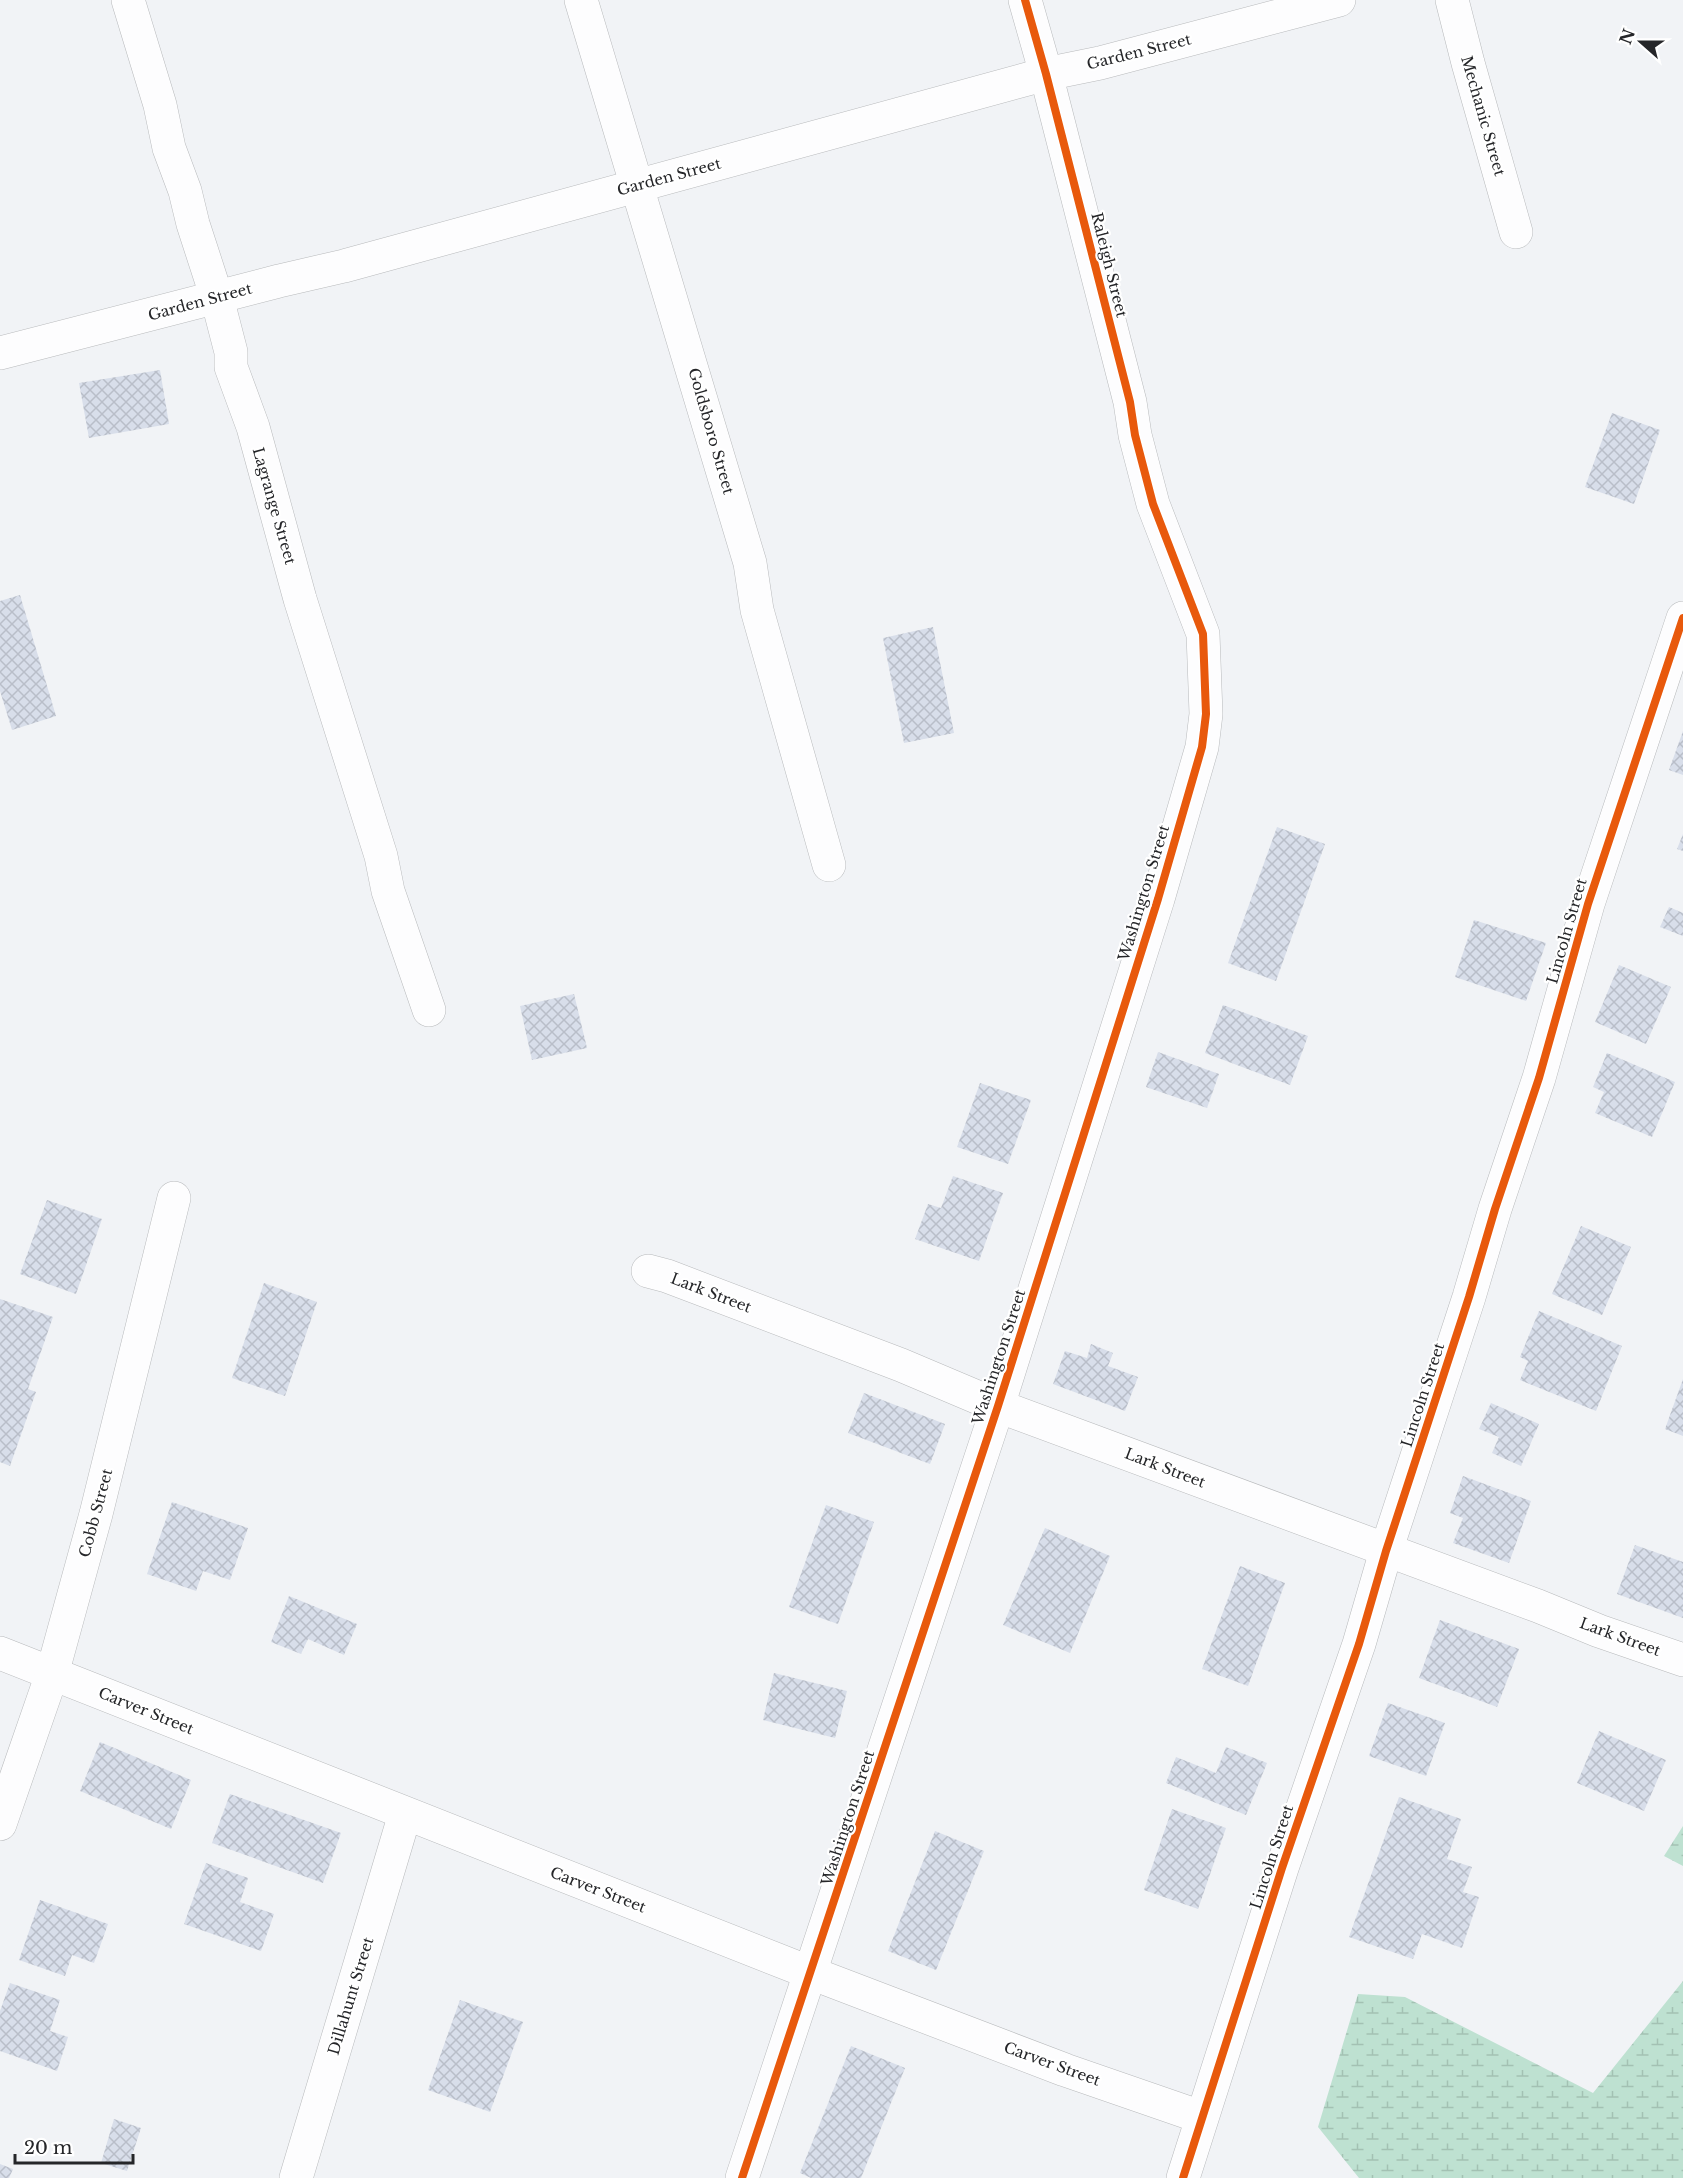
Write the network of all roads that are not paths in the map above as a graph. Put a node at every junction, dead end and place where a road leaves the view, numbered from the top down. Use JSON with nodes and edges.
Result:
{"nodes":[{"id":1,"x":128,"y":0,"type":"edge"},
{"id":2,"x":581,"y":0,"type":"edge"},
{"id":3,"x":1025,"y":0,"type":"edge"},
{"id":4,"x":1339,"y":0,"type":"edge"},
{"id":5,"x":1452,"y":0,"type":"edge"},
{"id":6,"x":1046,"y":74,"type":"junction"},
{"id":7,"x":636,"y":186,"type":"junction"},
{"id":8,"x":1516,"y":232,"type":"dead end"},
{"id":9,"x":217,"y":298,"type":"junction"},
{"id":10,"x":0,"y":353,"type":"edge"},
{"id":11,"x":1165,"y":536,"type":"joint"},
{"id":12,"x":1683,"y":618,"type":"edge"},
{"id":13,"x":830,"y":865,"type":"dead end"},
{"id":14,"x":429,"y":1010,"type":"dead end"},
{"id":15,"x":174,"y":1198,"type":"dead end"},
{"id":16,"x":648,"y":1271,"type":"dead end"},
{"id":17,"x":998,"y":1406,"type":"junction"},
{"id":18,"x":1386,"y":1551,"type":"junction"},
{"id":19,"x":0,"y":1653,"type":"edge"},
{"id":20,"x":1683,"y":1660,"type":"edge"},
{"id":21,"x":52,"y":1674,"type":"junction"},
{"id":22,"x":405,"y":1814,"type":"junction"},
{"id":23,"x":0,"y":1824,"type":"edge"},
{"id":24,"x":811,"y":1973,"type":"junction"},
{"id":25,"x":1201,"y":2117,"type":"junction"},
{"id":26,"x":296,"y":2178,"type":"edge"},
{"id":27,"x":742,"y":2178,"type":"edge"},
{"id":28,"x":1183,"y":2178,"type":"edge"}],
"edges":[{"from":1,"to":9,"type":"street","name":"Lagrange Street"},
{"from":2,"to":7,"type":"street","name":"Goldsboro Street"},
{"from":3,"to":6,"type":"street","name":"Raleigh Street"},
{"from":4,"to":6,"type":"street","name":"Garden Street"},
{"from":5,"to":8,"type":"street","name":"Mechanic Street"},
{"from":6,"to":7,"type":"street","name":"Garden Street"},
{"from":6,"to":11,"type":"street","name":"Raleigh Street"},
{"from":7,"to":9,"type":"street","name":"Garden Street"},
{"from":7,"to":13,"type":"street","name":"Goldsboro Street"},
{"from":9,"to":10,"type":"street","name":"Garden Street"},
{"from":9,"to":14,"type":"street","name":"Lagrange Street"},
{"from":11,"to":17,"type":"street","name":"Washington Street"},
{"from":12,"to":18,"type":"street","name":"Lincoln Street"},
{"from":15,"to":21,"type":"street","name":"Cobb Street"},
{"from":16,"to":17,"type":"street","name":"Lark Street"},
{"from":17,"to":18,"type":"street","name":"Lark Street"},
{"from":17,"to":24,"type":"street","name":"Washington Street"},
{"from":18,"to":20,"type":"street","name":"Lark Street"},
{"from":18,"to":25,"type":"street","name":"Lincoln Street"},
{"from":19,"to":21,"type":"street","name":"Carver Street"},
{"from":21,"to":22,"type":"street","name":"Carver Street"},
{"from":21,"to":23,"type":"street","name":"Cobb Street"},
{"from":22,"to":24,"type":"street","name":"Carver Street"},
{"from":22,"to":26,"type":"street","name":"Dillahunt Street"},
{"from":24,"to":25,"type":"street","name":"Carver Street"},
{"from":24,"to":27,"type":"street","name":"Washington Street"},
{"from":25,"to":28,"type":"street","name":"Lincoln Street"}]}
